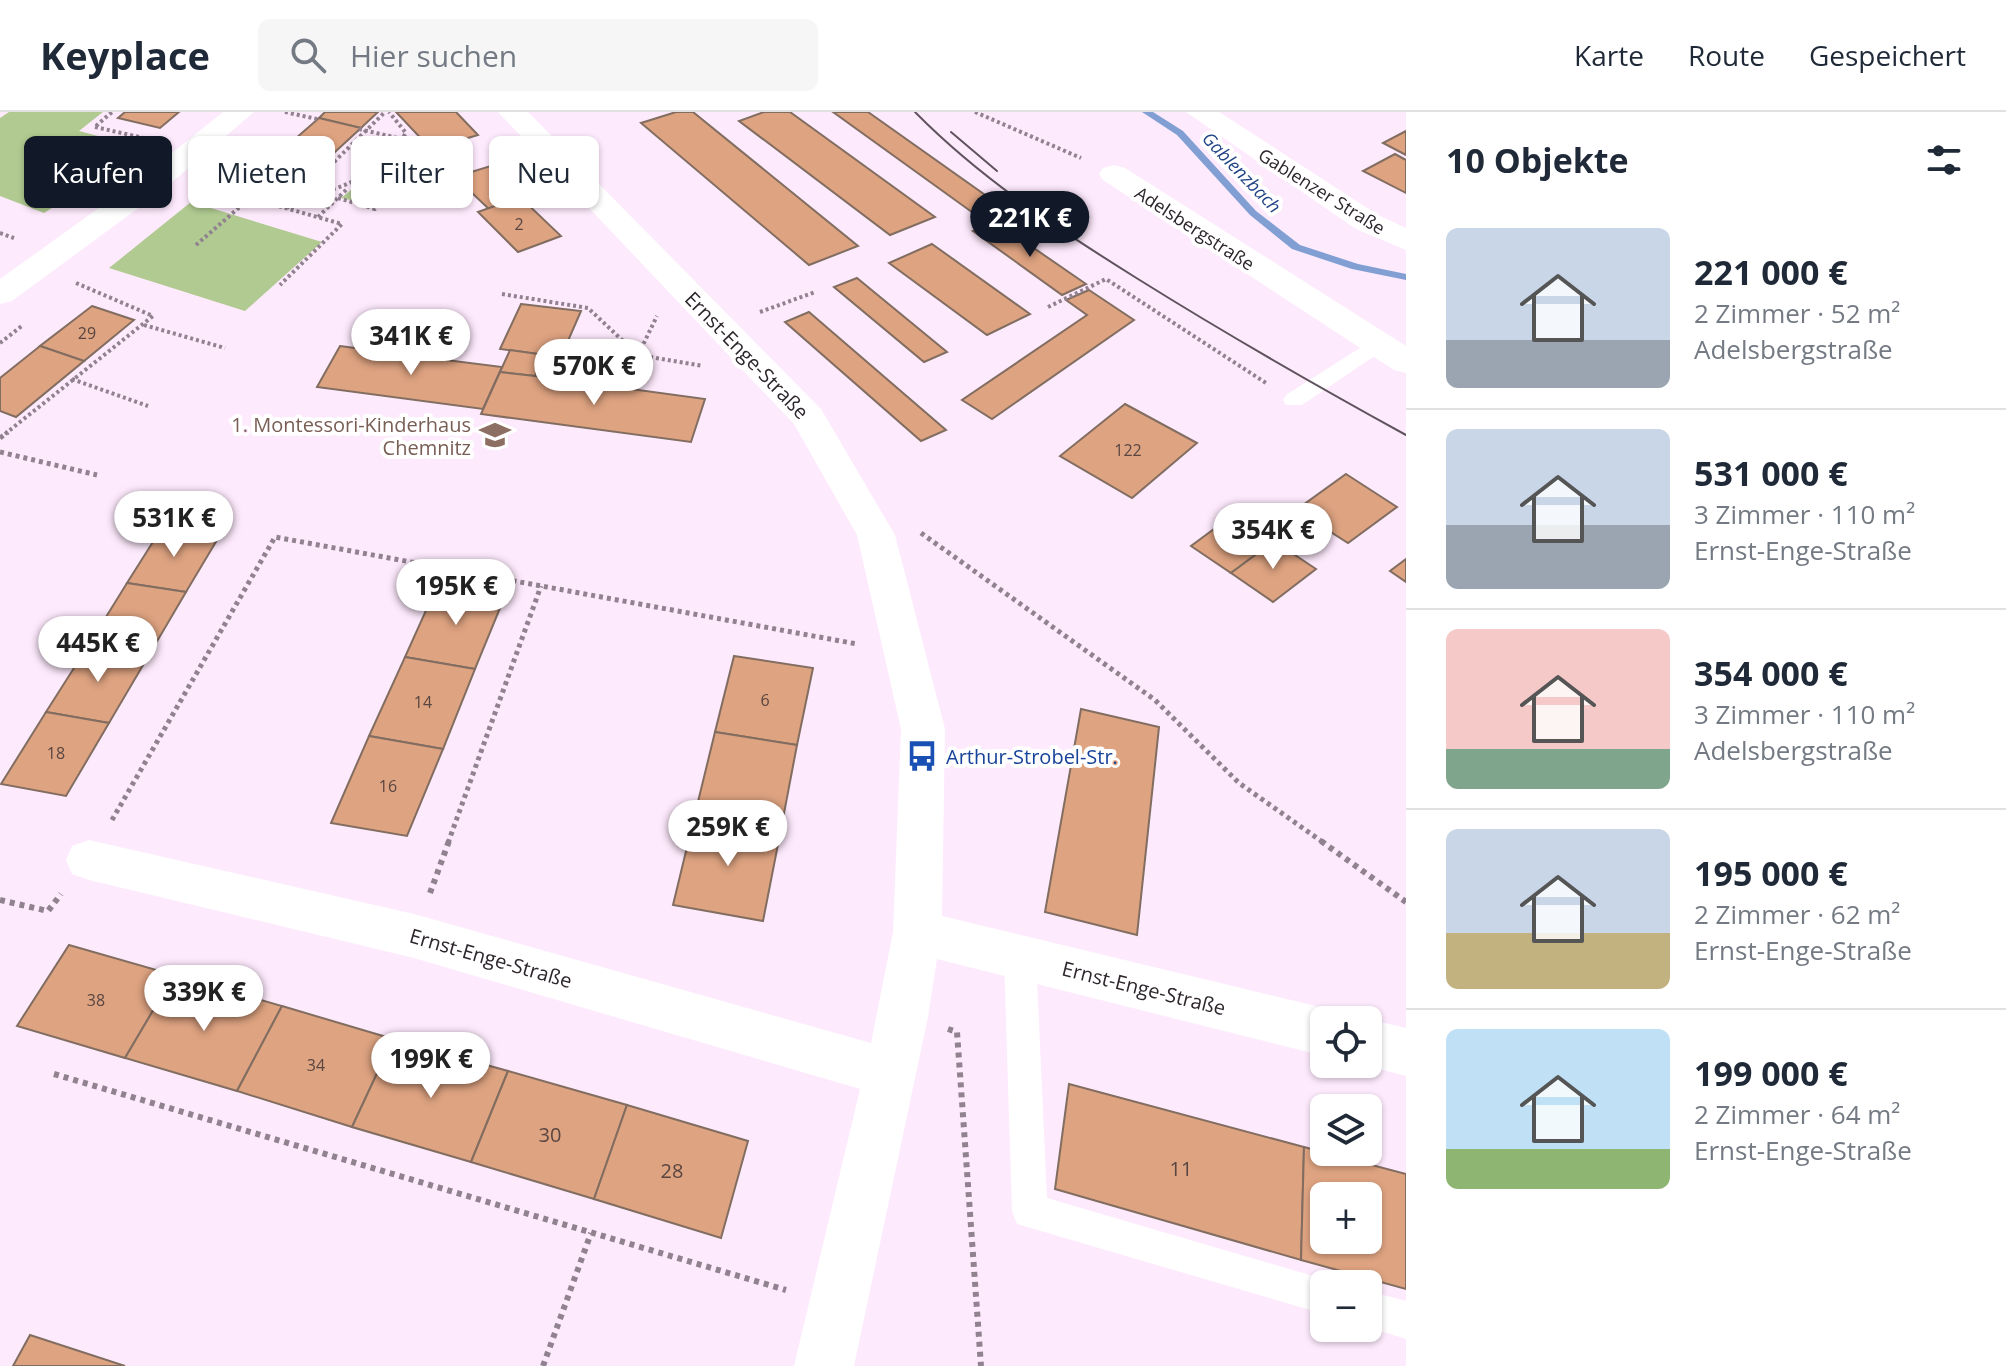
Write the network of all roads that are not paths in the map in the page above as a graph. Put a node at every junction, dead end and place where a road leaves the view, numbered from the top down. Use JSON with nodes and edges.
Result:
{"nodes":[{"id":1,"x":240,"y":112,"type":"edge"},
{"id":2,"x":512,"y":112,"type":"edge"},
{"id":3,"x":1200,"y":112,"type":"edge"},
{"id":4,"x":1114,"y":174,"type":"road end"},
{"id":5,"x":1406,"y":240,"type":"edge"},
{"id":6,"x":7,"y":288,"type":"edge"},
{"id":7,"x":1377,"y":344,"type":"junction"},
{"id":8,"x":1406,"y":362,"type":"edge"},
{"id":9,"x":1294,"y":400,"type":"road end"},
{"id":10,"x":89,"y":860,"type":"road end"},
{"id":11,"x":917,"y":932,"type":"junction"},
{"id":12,"x":1020,"y":957,"type":"junction"},
{"id":13,"x":1310,"y":1029,"type":"edge"},
{"id":14,"x":1382,"y":1046,"type":"edge"},
{"id":15,"x":1406,"y":1052,"type":"edge"},
{"id":16,"x":890,"y":1073,"type":"junction"},
{"id":17,"x":1310,"y":1292,"type":"edge"},
{"id":18,"x":1382,"y":1313,"type":"edge"},
{"id":19,"x":1406,"y":1320,"type":"edge"},
{"id":20,"x":824,"y":1366,"type":"edge"}],
"edges":[{"from":1,"to":6,"type":"street"},
{"from":2,"to":11,"type":"street","name":"Ernst-Enge-Straße"},
{"from":3,"to":5,"type":"street","name":"Gablenzer Straße"},
{"from":4,"to":7,"type":"street","name":"Adelsbergstraße"},
{"from":7,"to":8,"type":"street","name":"Adelsbergstraße"},
{"from":7,"to":9,"type":"lane"},
{"from":10,"to":16,"type":"street","name":"Ernst-Enge-Straße"},
{"from":11,"to":12,"type":"street","name":"Ernst-Enge-Straße"},
{"from":11,"to":16,"type":"street","name":"Ernst-Enge-Straße"},
{"from":12,"to":13,"type":"street","name":"Ernst-Enge-Straße"},
{"from":12,"to":17,"type":"lane"},
{"from":14,"to":15,"type":"street"},
{"from":16,"to":20,"type":"street","name":"Ernst-Enge-Straße"},
{"from":18,"to":19,"type":"lane"}]}
